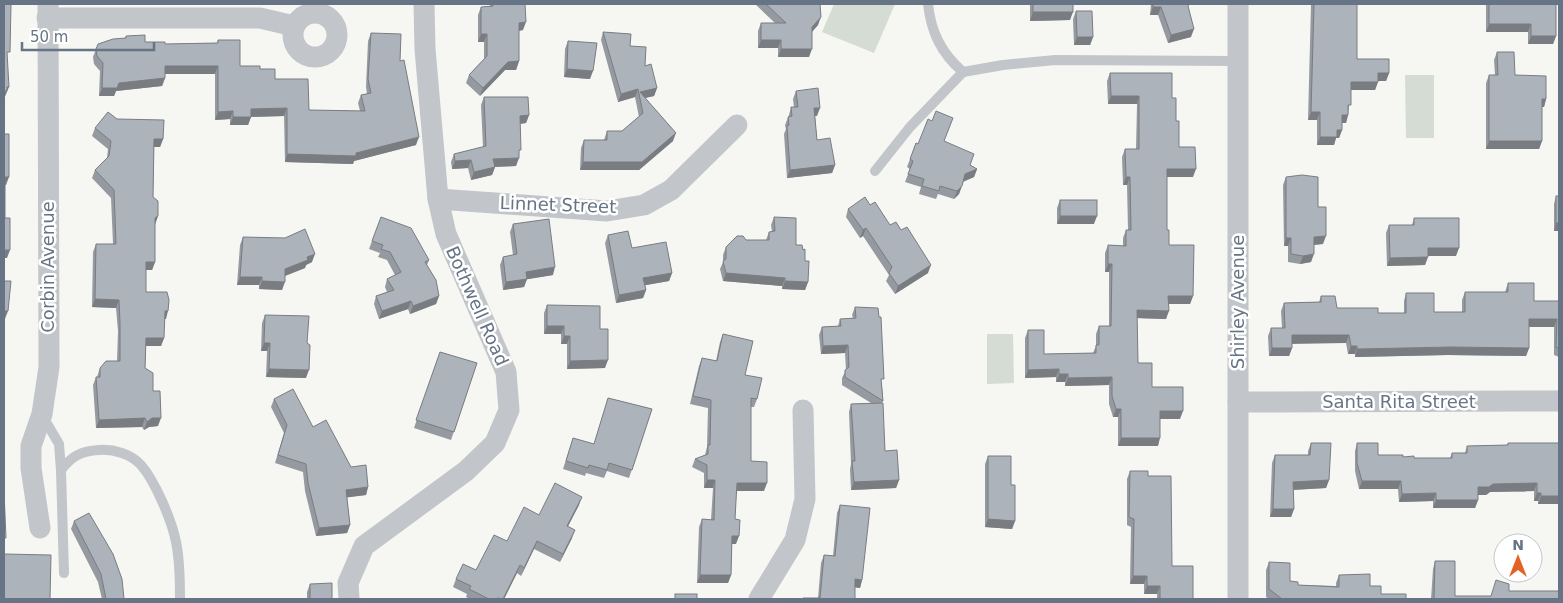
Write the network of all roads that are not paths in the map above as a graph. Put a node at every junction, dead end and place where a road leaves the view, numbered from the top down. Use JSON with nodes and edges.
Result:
{"nodes":[{"id":1,"x":424,"y":4,"type":"edge"},
{"id":2,"x":928,"y":4,"type":"edge"},
{"id":3,"x":1238,"y":4,"type":"edge"},
{"id":4,"x":48,"y":11,"type":"edge"},
{"id":5,"x":294,"y":26,"type":"dead end"},
{"id":6,"x":1238,"y":61,"type":"junction"},
{"id":7,"x":963,"y":72,"type":"junction"},
{"id":8,"x":737,"y":125,"type":"dead end"},
{"id":9,"x":875,"y":171,"type":"dead end"},
{"id":10,"x":438,"y":199,"type":"junction"},
{"id":11,"x":1559,"y":401,"type":"edge"},
{"id":12,"x":1238,"y":402,"type":"junction"},
{"id":13,"x":803,"y":410,"type":"dead end"},
{"id":14,"x":42,"y":414,"type":"junction"},
{"id":15,"x":61,"y":470,"type":"junction"},
{"id":16,"x":40,"y":528,"type":"dead end"},
{"id":17,"x":64,"y":573,"type":"dead end"},
{"id":18,"x":180,"y":599,"type":"edge"},
{"id":19,"x":349,"y":599,"type":"edge"},
{"id":20,"x":759,"y":599,"type":"edge"},
{"id":21,"x":1238,"y":599,"type":"edge"}],
"edges":[{"from":1,"to":10,"type":"street","name":"Bothwell Road"},
{"from":2,"to":7,"type":"lane"},
{"from":3,"to":6,"type":"street","name":"Shirley Avenue"},
{"from":4,"to":5,"type":"street"},
{"from":4,"to":14,"type":"street","name":"Corbin Avenue"},
{"from":6,"to":7,"type":"lane"},
{"from":6,"to":12,"type":"street","name":"Shirley Avenue"},
{"from":7,"to":9,"type":"lane"},
{"from":8,"to":10,"type":"street","name":"Linnet Street"},
{"from":10,"to":19,"type":"street","name":"Bothwell Road"},
{"from":11,"to":12,"type":"street","name":"Santa Rita Street"},
{"from":12,"to":21,"type":"street","name":"Shirley Avenue"},
{"from":13,"to":20,"type":"street"},
{"from":14,"to":15,"type":"lane"},
{"from":14,"to":16,"type":"street","name":"Corbin Avenue"},
{"from":15,"to":17,"type":"lane"},
{"from":15,"to":18,"type":"lane"}]}
